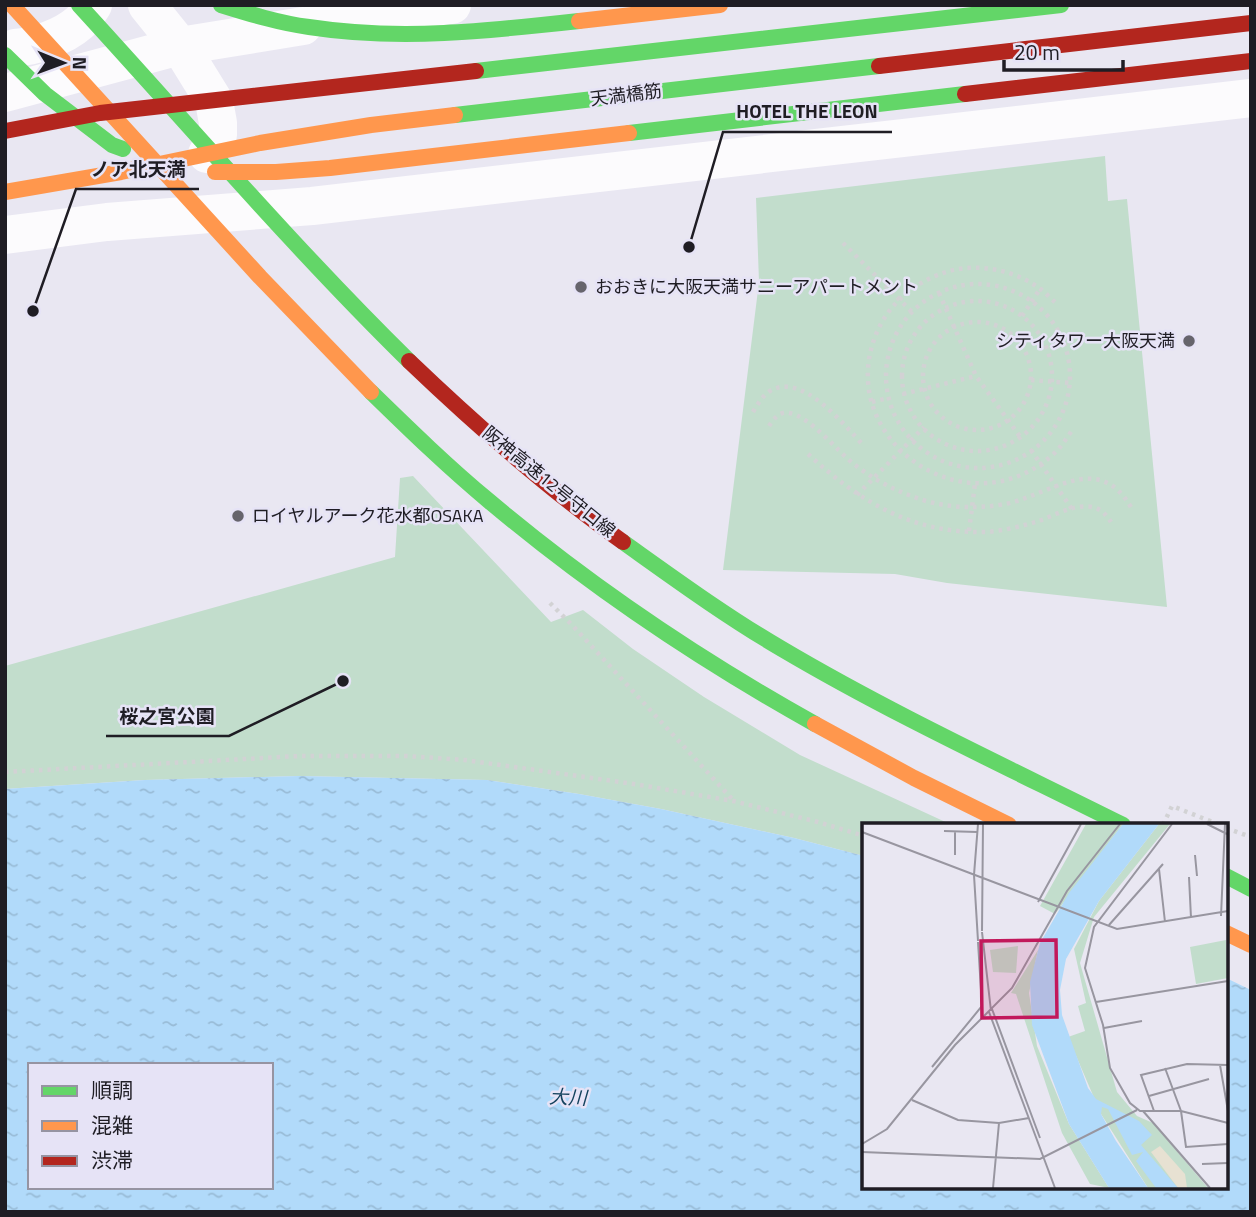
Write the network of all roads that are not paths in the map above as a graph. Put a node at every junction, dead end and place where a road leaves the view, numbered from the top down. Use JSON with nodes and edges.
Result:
{"nodes":[{"id":1,"x":12,"y":5,"type":"edge"},
{"id":2,"x":79,"y":5,"type":"edge"},
{"id":3,"x":93,"y":5,"type":"edge"},
{"id":4,"x":148,"y":5,"type":"edge"},
{"id":5,"x":222,"y":5,"type":"edge"},
{"id":6,"x":283,"y":5,"type":"edge"},
{"id":7,"x":452,"y":5,"type":"edge"},
{"id":8,"x":720,"y":5,"type":"edge"},
{"id":9,"x":1061,"y":5,"type":"edge"},
{"id":10,"x":354,"y":17,"type":"junction"},
{"id":11,"x":1251,"y":23,"type":"edge"},
{"id":12,"x":180,"y":46,"type":"junction"},
{"id":13,"x":5,"y":49,"type":"edge"},
{"id":14,"x":5,"y":55,"type":"edge"},
{"id":15,"x":1251,"y":61,"type":"edge"},
{"id":16,"x":5,"y":93,"type":"edge"},
{"id":17,"x":1251,"y":97,"type":"edge"},
{"id":18,"x":214,"y":102,"type":"junction"},
{"id":19,"x":5,"y":131,"type":"edge"},
{"id":20,"x":207,"y":154,"type":"junction"},
{"id":21,"x":5,"y":192,"type":"edge"},
{"id":22,"x":5,"y":235,"type":"edge"},
{"id":23,"x":1005,"y":823,"type":"edge"},
{"id":24,"x":1119,"y":823,"type":"edge"},
{"id":25,"x":1228,"y":877,"type":"edge"},
{"id":26,"x":1251,"y":889,"type":"edge"},
{"id":27,"x":1228,"y":934,"type":"edge"},
{"id":28,"x":1251,"y":945,"type":"edge"}],
"edges":[{"from":1,"to":23,"type":"main road"},
{"from":2,"to":24,"type":"main road","name":"阪神高速12号守口線"},
{"from":3,"to":13,"type":"street"},
{"from":4,"to":12,"type":"street"},
{"from":5,"to":8,"type":"main road"},
{"from":6,"to":10,"type":"street"},
{"from":7,"to":10,"type":"street"},
{"from":9,"to":18,"type":"main road"},
{"from":10,"to":12,"type":"street"},
{"from":11,"to":20,"type":"main road","name":"天満橋筋"},
{"from":12,"to":16,"type":"street"},
{"from":12,"to":18,"type":"street"},
{"from":14,"to":15,"type":"main road"},
{"from":17,"to":22,"type":"street"},
{"from":18,"to":19,"type":"main road"},
{"from":18,"to":20,"type":"street"},
{"from":20,"to":21,"type":"main road","name":"天満橋筋"},
{"from":25,"to":26,"type":"main road"},
{"from":27,"to":28,"type":"main road"}]}
